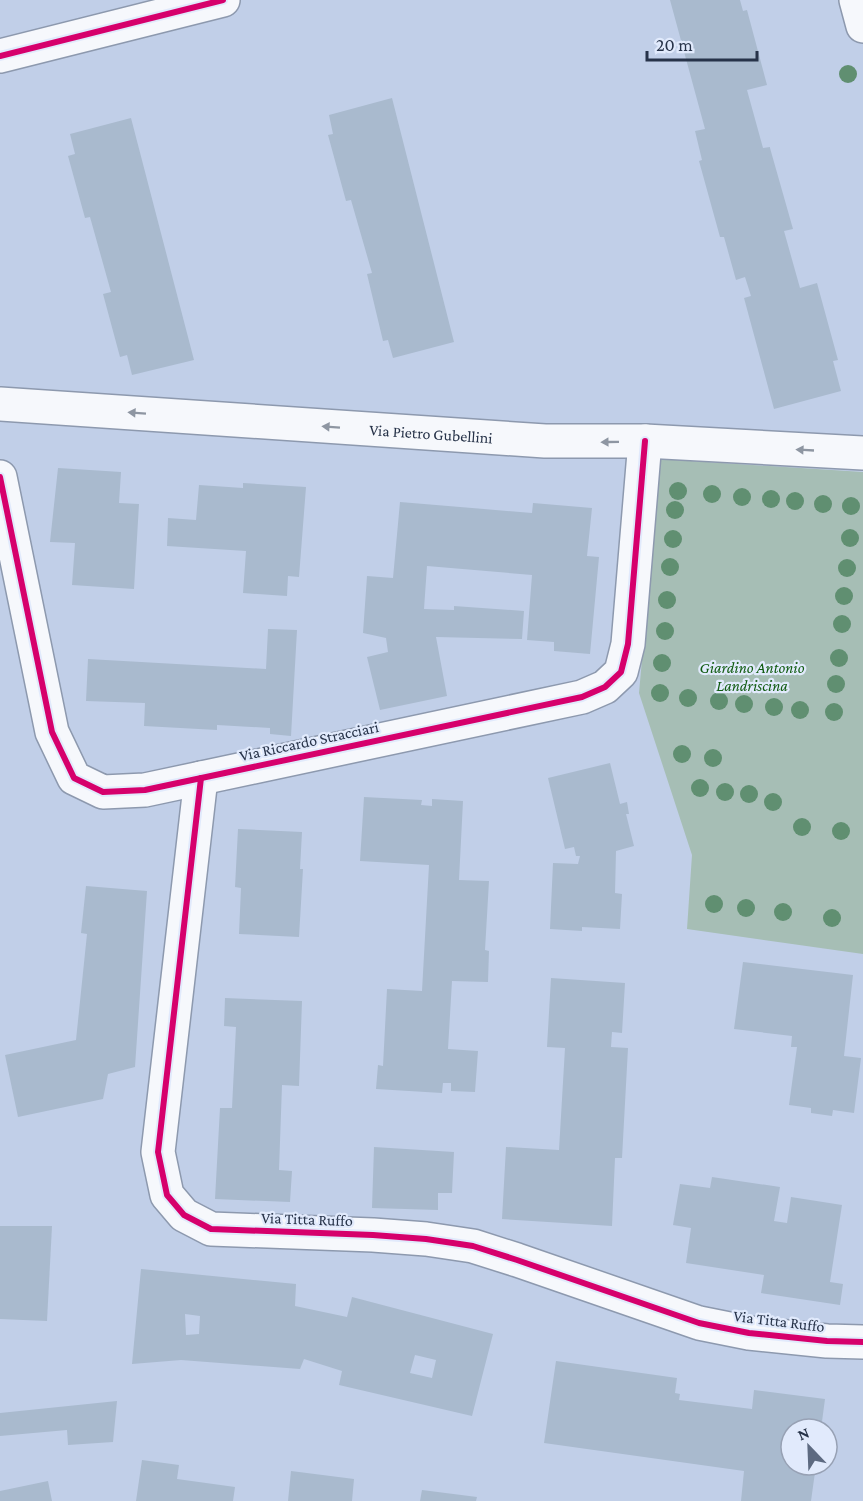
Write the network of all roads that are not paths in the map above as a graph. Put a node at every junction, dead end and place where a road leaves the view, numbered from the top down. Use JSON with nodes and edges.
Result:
{"nodes":[{"id":1,"x":223,"y":0,"type":"edge"},
{"id":2,"x":856,"y":0,"type":"edge"},
{"id":3,"x":863,"y":27,"type":"edge"},
{"id":4,"x":0,"y":56,"type":"edge"},
{"id":5,"x":0,"y":404,"type":"edge"},
{"id":6,"x":645,"y":441,"type":"junction"},
{"id":7,"x":863,"y":453,"type":"edge"},
{"id":8,"x":0,"y":477,"type":"edge"},
{"id":9,"x":201,"y":778,"type":"junction"},
{"id":10,"x":863,"y":1342,"type":"edge"}],
"edges":[{"from":1,"to":4,"type":"street"},
{"from":2,"to":3,"type":"street"},
{"from":6,"to":5,"type":"street","name":"Via Pietro Gubellini","one_way":true},
{"from":7,"to":6,"type":"street","name":"Via Pietro Gubellini","one_way":true},
{"from":6,"to":9,"type":"street","name":"Via Riccardo Stracciari"},
{"from":8,"to":9,"type":"street","name":"Via Riccardo Stracciari"},
{"from":9,"to":10,"type":"street","name":"Via Titta Ruffo"}]}
